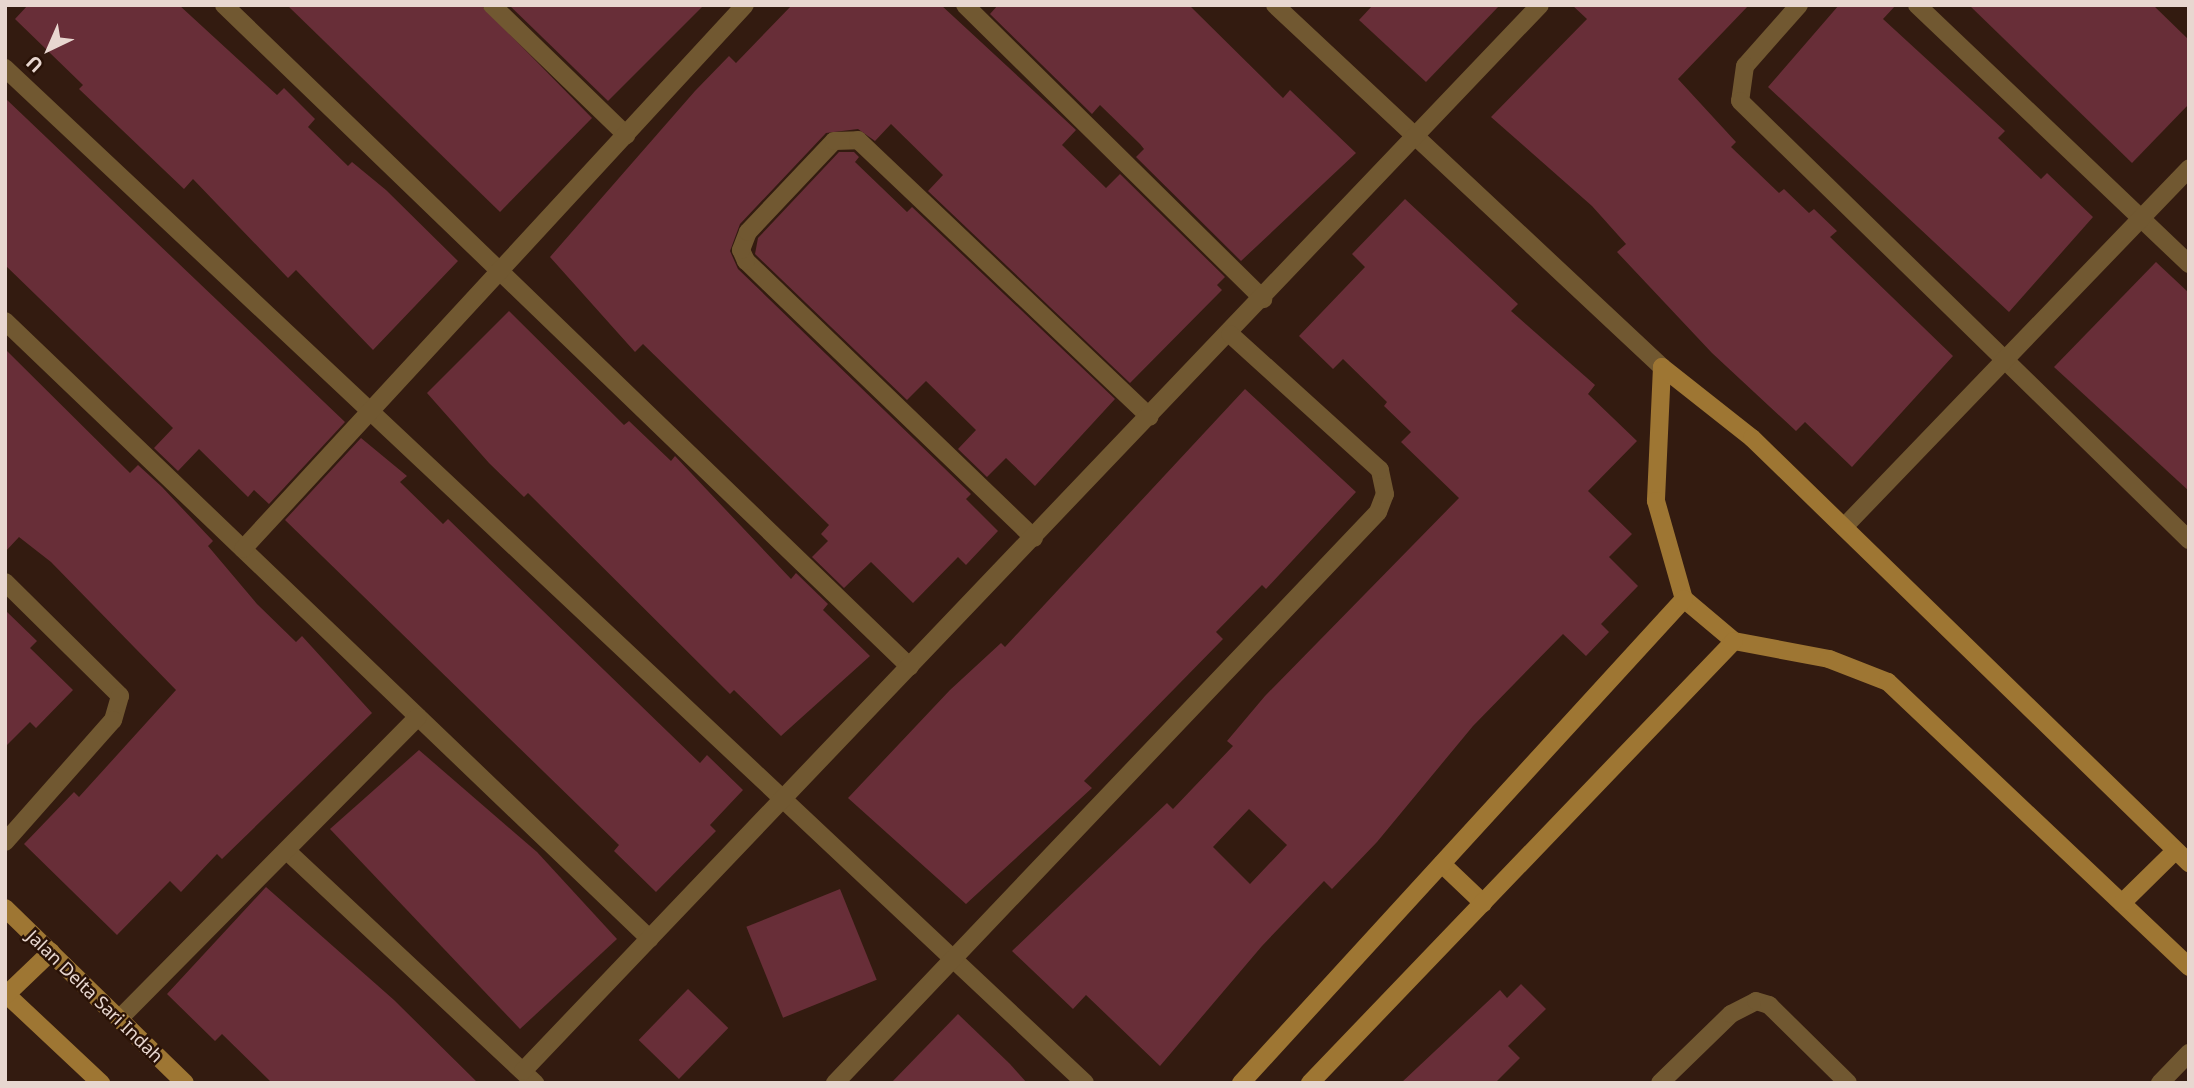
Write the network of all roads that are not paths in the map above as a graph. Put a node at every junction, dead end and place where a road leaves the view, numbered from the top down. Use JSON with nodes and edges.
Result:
{"nodes":[{"id":1,"x":224,"y":5,"type":"edge"},
{"id":2,"x":492,"y":5,"type":"edge"},
{"id":3,"x":965,"y":5,"type":"edge"},
{"id":4,"x":1275,"y":5,"type":"edge"},
{"id":5,"x":1540,"y":5,"type":"edge"},
{"id":6,"x":1799,"y":5,"type":"edge"},
{"id":7,"x":1917,"y":5,"type":"edge"},
{"id":8,"x":736,"y":8,"type":"edge"},
{"id":9,"x":5,"y":68,"type":"edge"},
{"id":10,"x":626,"y":135,"type":"junction"},
{"id":11,"x":1417,"y":138,"type":"junction"},
{"id":12,"x":2189,"y":168,"type":"edge"},
{"id":13,"x":2142,"y":218,"type":"junction"},
{"id":14,"x":2189,"y":264,"type":"edge"},
{"id":15,"x":499,"y":272,"type":"junction"},
{"id":16,"x":1263,"y":299,"type":"junction"},
{"id":17,"x":5,"y":321,"type":"edge"},
{"id":18,"x":1230,"y":334,"type":"junction"},
{"id":19,"x":2005,"y":363,"type":"junction"},
{"id":20,"x":1662,"y":366,"type":"junction"},
{"id":21,"x":370,"y":411,"type":"junction"},
{"id":22,"x":1150,"y":417,"type":"junction"},
{"id":23,"x":1844,"y":527,"type":"junction"},
{"id":24,"x":1034,"y":538,"type":"junction"},
{"id":25,"x":2189,"y":540,"type":"edge"},
{"id":26,"x":243,"y":548,"type":"junction"},
{"id":27,"x":5,"y":582,"type":"edge"},
{"id":28,"x":1684,"y":598,"type":"junction"},
{"id":29,"x":1734,"y":641,"type":"junction"},
{"id":30,"x":911,"y":667,"type":"junction"},
{"id":31,"x":418,"y":717,"type":"junction"},
{"id":32,"x":783,"y":800,"type":"junction"},
{"id":33,"x":5,"y":842,"type":"edge"},
{"id":34,"x":287,"y":850,"type":"junction"},
{"id":35,"x":2175,"y":850,"type":"junction"},
{"id":36,"x":2189,"y":863,"type":"edge"},
{"id":37,"x":1442,"y":864,"type":"junction"},
{"id":38,"x":1483,"y":903,"type":"junction"},
{"id":39,"x":2122,"y":903,"type":"junction"},
{"id":40,"x":5,"y":908,"type":"edge"},
{"id":41,"x":650,"y":939,"type":"junction"},
{"id":42,"x":51,"y":952,"type":"junction"},
{"id":43,"x":950,"y":957,"type":"junction"},
{"id":44,"x":2189,"y":967,"type":"edge"},
{"id":45,"x":6,"y":994,"type":"edge"},
{"id":46,"x":119,"y":1019,"type":"junction"},
{"id":47,"x":2189,"y":1053,"type":"edge"},
{"id":48,"x":529,"y":1077,"type":"edge"},
{"id":49,"x":101,"y":1083,"type":"edge"},
{"id":50,"x":185,"y":1083,"type":"edge"},
{"id":51,"x":835,"y":1083,"type":"edge"},
{"id":52,"x":1085,"y":1083,"type":"edge"},
{"id":53,"x":1241,"y":1083,"type":"edge"},
{"id":54,"x":1310,"y":1083,"type":"edge"},
{"id":55,"x":1660,"y":1083,"type":"edge"},
{"id":56,"x":1848,"y":1083,"type":"edge"},
{"id":57,"x":2161,"y":1083,"type":"edge"}],
"edges":[{"from":1,"to":15,"type":"street"},
{"from":2,"to":10,"type":"street"},
{"from":3,"to":16,"type":"street"},
{"from":4,"to":11,"type":"street"},
{"from":5,"to":11,"type":"street"},
{"from":6,"to":19,"type":"street"},
{"from":7,"to":13,"type":"street"},
{"from":8,"to":10,"type":"street"},
{"from":9,"to":21,"type":"street"},
{"from":10,"to":15,"type":"street"},
{"from":11,"to":16,"type":"street"},
{"from":11,"to":20,"type":"street"},
{"from":12,"to":13,"type":"street"},
{"from":13,"to":14,"type":"street"},
{"from":13,"to":19,"type":"street"},
{"from":15,"to":21,"type":"street"},
{"from":15,"to":30,"type":"street"},
{"from":16,"to":18,"type":"street"},
{"from":17,"to":26,"type":"street"},
{"from":18,"to":22,"type":"street"},
{"from":18,"to":43,"type":"street"},
{"from":19,"to":23,"type":"street"},
{"from":19,"to":25,"type":"street"},
{"from":20,"to":23,"type":"street"},
{"from":20,"to":28,"type":"street"},
{"from":21,"to":26,"type":"street"},
{"from":21,"to":32,"type":"street"},
{"from":22,"to":24,"type":"street"},
{"from":22,"to":24,"type":"street"},
{"from":23,"to":35,"type":"street"},
{"from":24,"to":30,"type":"street"},
{"from":26,"to":31,"type":"street"},
{"from":27,"to":33,"type":"street"},
{"from":28,"to":29,"type":"street"},
{"from":28,"to":37,"type":"street"},
{"from":29,"to":38,"type":"street"},
{"from":29,"to":39,"type":"street"},
{"from":30,"to":32,"type":"street"},
{"from":31,"to":34,"type":"street"},
{"from":31,"to":41,"type":"street"},
{"from":32,"to":41,"type":"street"},
{"from":32,"to":43,"type":"street"},
{"from":34,"to":46,"type":"street"},
{"from":34,"to":48,"type":"street"},
{"from":35,"to":36,"type":"street"},
{"from":35,"to":39,"type":"street"},
{"from":37,"to":38,"type":"street"},
{"from":37,"to":53,"type":"street"},
{"from":38,"to":54,"type":"street"},
{"from":39,"to":44,"type":"street"},
{"from":40,"to":42,"type":"street","name":"Jalan Delta Sari Indah"},
{"from":41,"to":48,"type":"street"},
{"from":42,"to":45,"type":"street"},
{"from":42,"to":46,"type":"street","name":"Jalan Delta Sari Indah"},
{"from":43,"to":51,"type":"street"},
{"from":43,"to":52,"type":"street"},
{"from":45,"to":49,"type":"street"},
{"from":46,"to":50,"type":"street","name":"Jalan Delta Sari Indah"},
{"from":47,"to":57,"type":"street"},
{"from":55,"to":56,"type":"street"}]}
